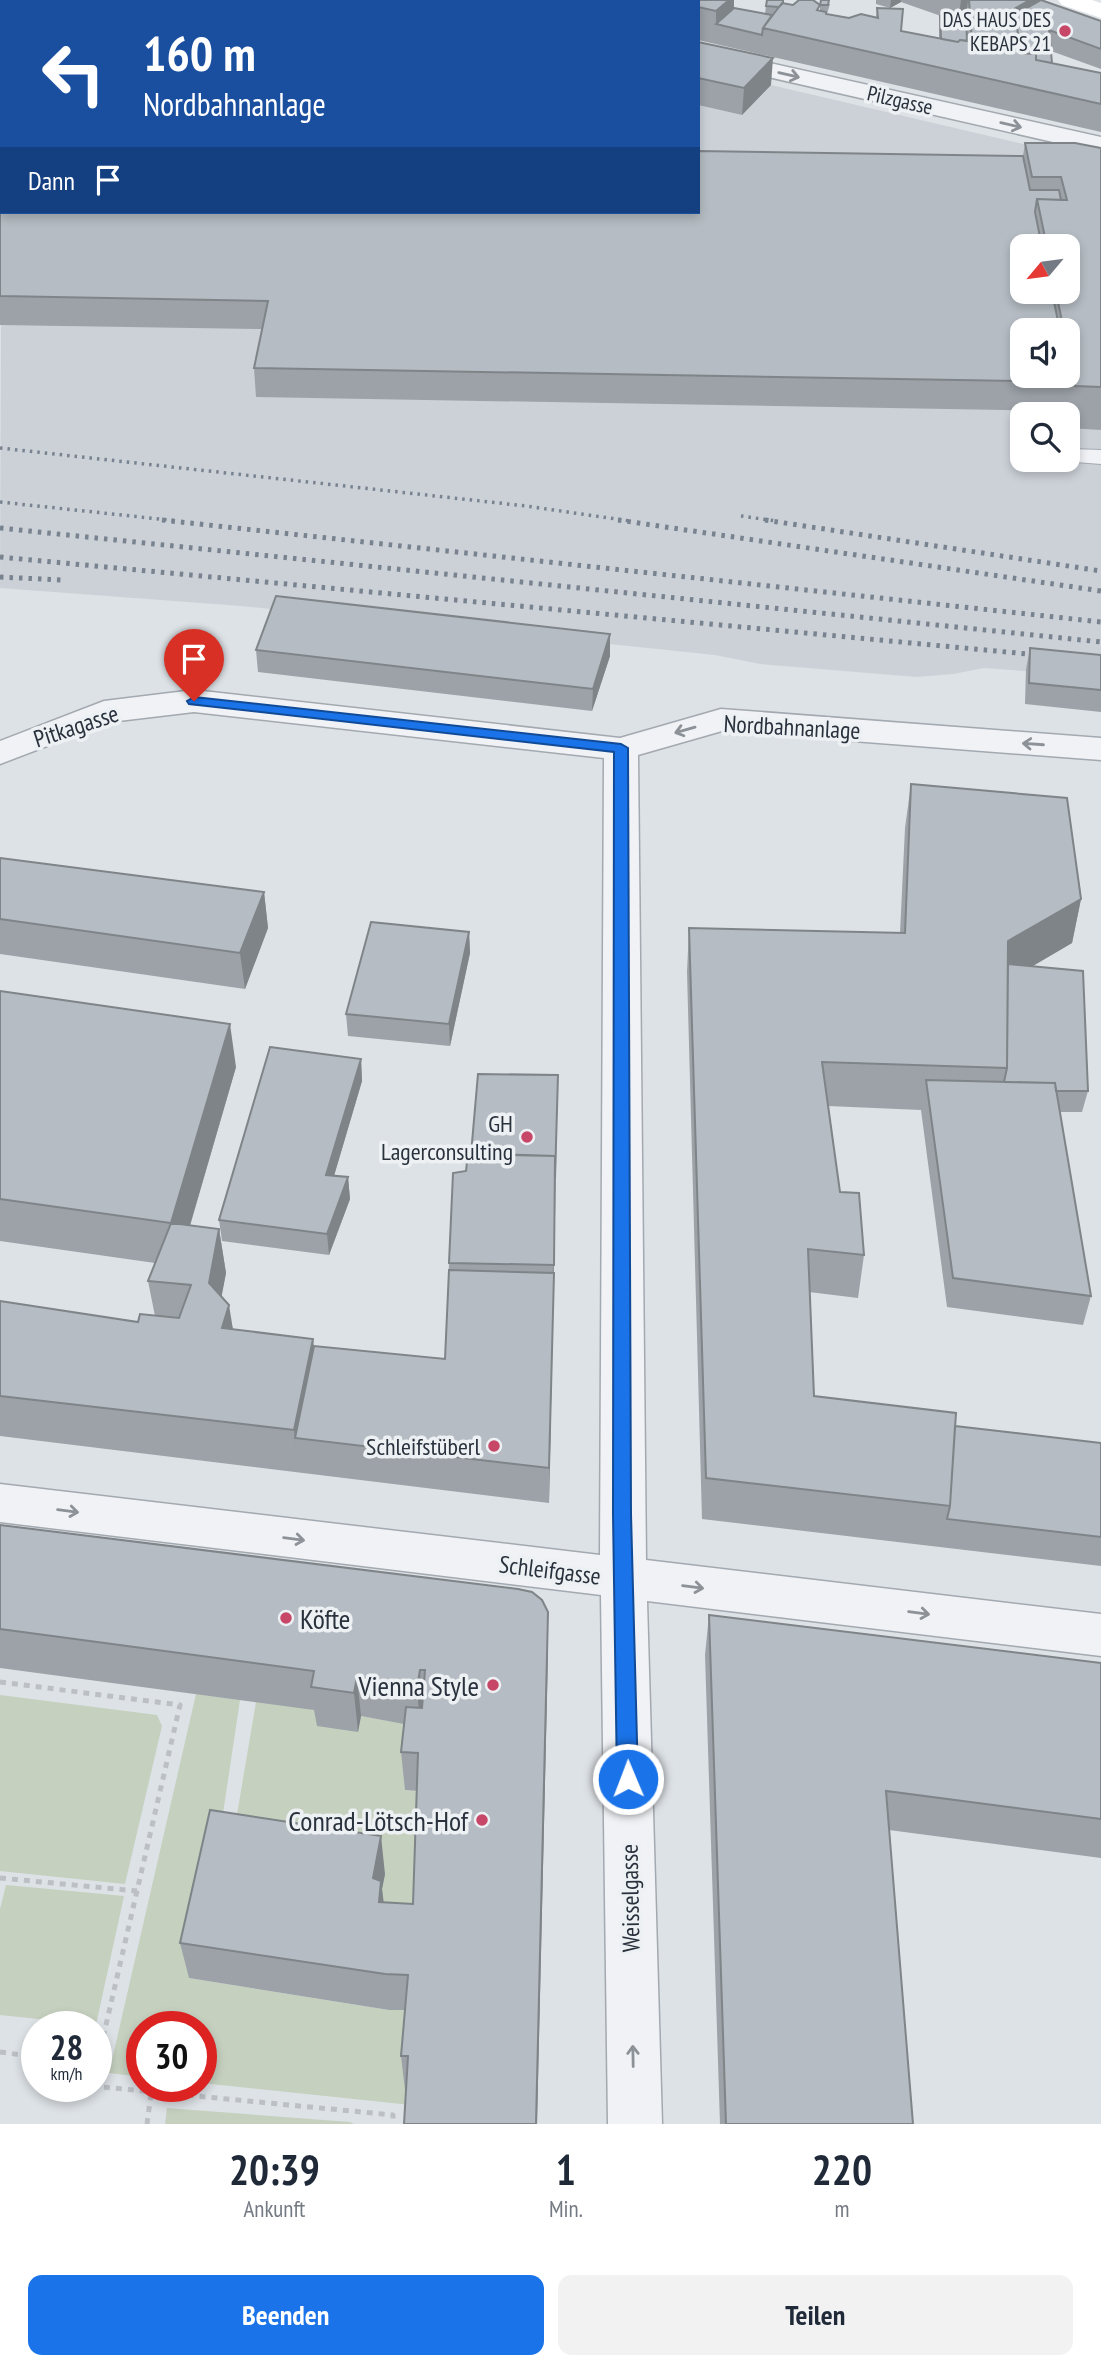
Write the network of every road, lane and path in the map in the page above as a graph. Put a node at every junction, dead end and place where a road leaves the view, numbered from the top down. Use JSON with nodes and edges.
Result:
{"nodes":[{"id":1,"x":1070,"y":0,"type":"edge"},
{"id":2,"x":1076,"y":0,"type":"edge"},
{"id":3,"x":1101,"y":5,"type":"edge"},
{"id":4,"x":1101,"y":11,"type":"edge"},
{"id":5,"x":700,"y":54,"type":"edge"},
{"id":6,"x":1101,"y":145,"type":"edge"},
{"id":7,"x":1080,"y":456,"type":"edge"},
{"id":8,"x":1101,"y":457,"type":"edge"},
{"id":9,"x":194,"y":701,"type":"joint"},
{"id":10,"x":621,"y":748,"type":"junction"},
{"id":11,"x":1101,"y":749,"type":"edge"},
{"id":12,"x":0,"y":752,"type":"edge"},
{"id":13,"x":0,"y":1503,"type":"edge"},
{"id":14,"x":625,"y":1579,"type":"junction"},
{"id":15,"x":1101,"y":1634,"type":"edge"},
{"id":16,"x":0,"y":1682,"type":"edge"},
{"id":17,"x":0,"y":1878,"type":"edge"},
{"id":18,"x":136,"y":1891,"type":"junction"},
{"id":19,"x":109,"y":2011,"type":"edge"},
{"id":20,"x":0,"y":2052,"type":"edge"},
{"id":21,"x":21,"y":2055,"type":"edge"},
{"id":22,"x":217,"y":2099,"type":"edge"},
{"id":23,"x":150,"y":2102,"type":"edge"},
{"id":24,"x":147,"y":2124,"type":"edge"},
{"id":25,"x":393,"y":2124,"type":"edge"},
{"id":26,"x":635,"y":2124,"type":"edge"}],
"edges":[{"from":1,"to":4,"type":"main road"},
{"from":2,"to":3,"type":"main road"},
{"from":5,"to":6,"type":"street","name":"Pilzgasse","one_way":true},
{"from":7,"to":8,"type":"lane"},
{"from":9,"to":10,"type":"street","name":"Nordbahnanlage"},
{"from":9,"to":12,"type":"street","name":"Pitkagasse"},
{"from":11,"to":10,"type":"street","name":"Nordbahnanlage","one_way":true},
{"from":10,"to":14,"type":"street","name":"Weisselgasse"},
{"from":13,"to":14,"type":"street","name":"Schleifgasse","one_way":true},
{"from":14,"to":15,"type":"street","name":"Schleifgasse","one_way":true},
{"from":26,"to":14,"type":"street","name":"Weisselgasse","one_way":true},
{"from":16,"to":18,"type":"path"},
{"from":17,"to":18,"type":"path"},
{"from":18,"to":19,"type":"path"},
{"from":20,"to":21,"type":"path"},
{"from":22,"to":25,"type":"path"},
{"from":23,"to":24,"type":"path"}]}
